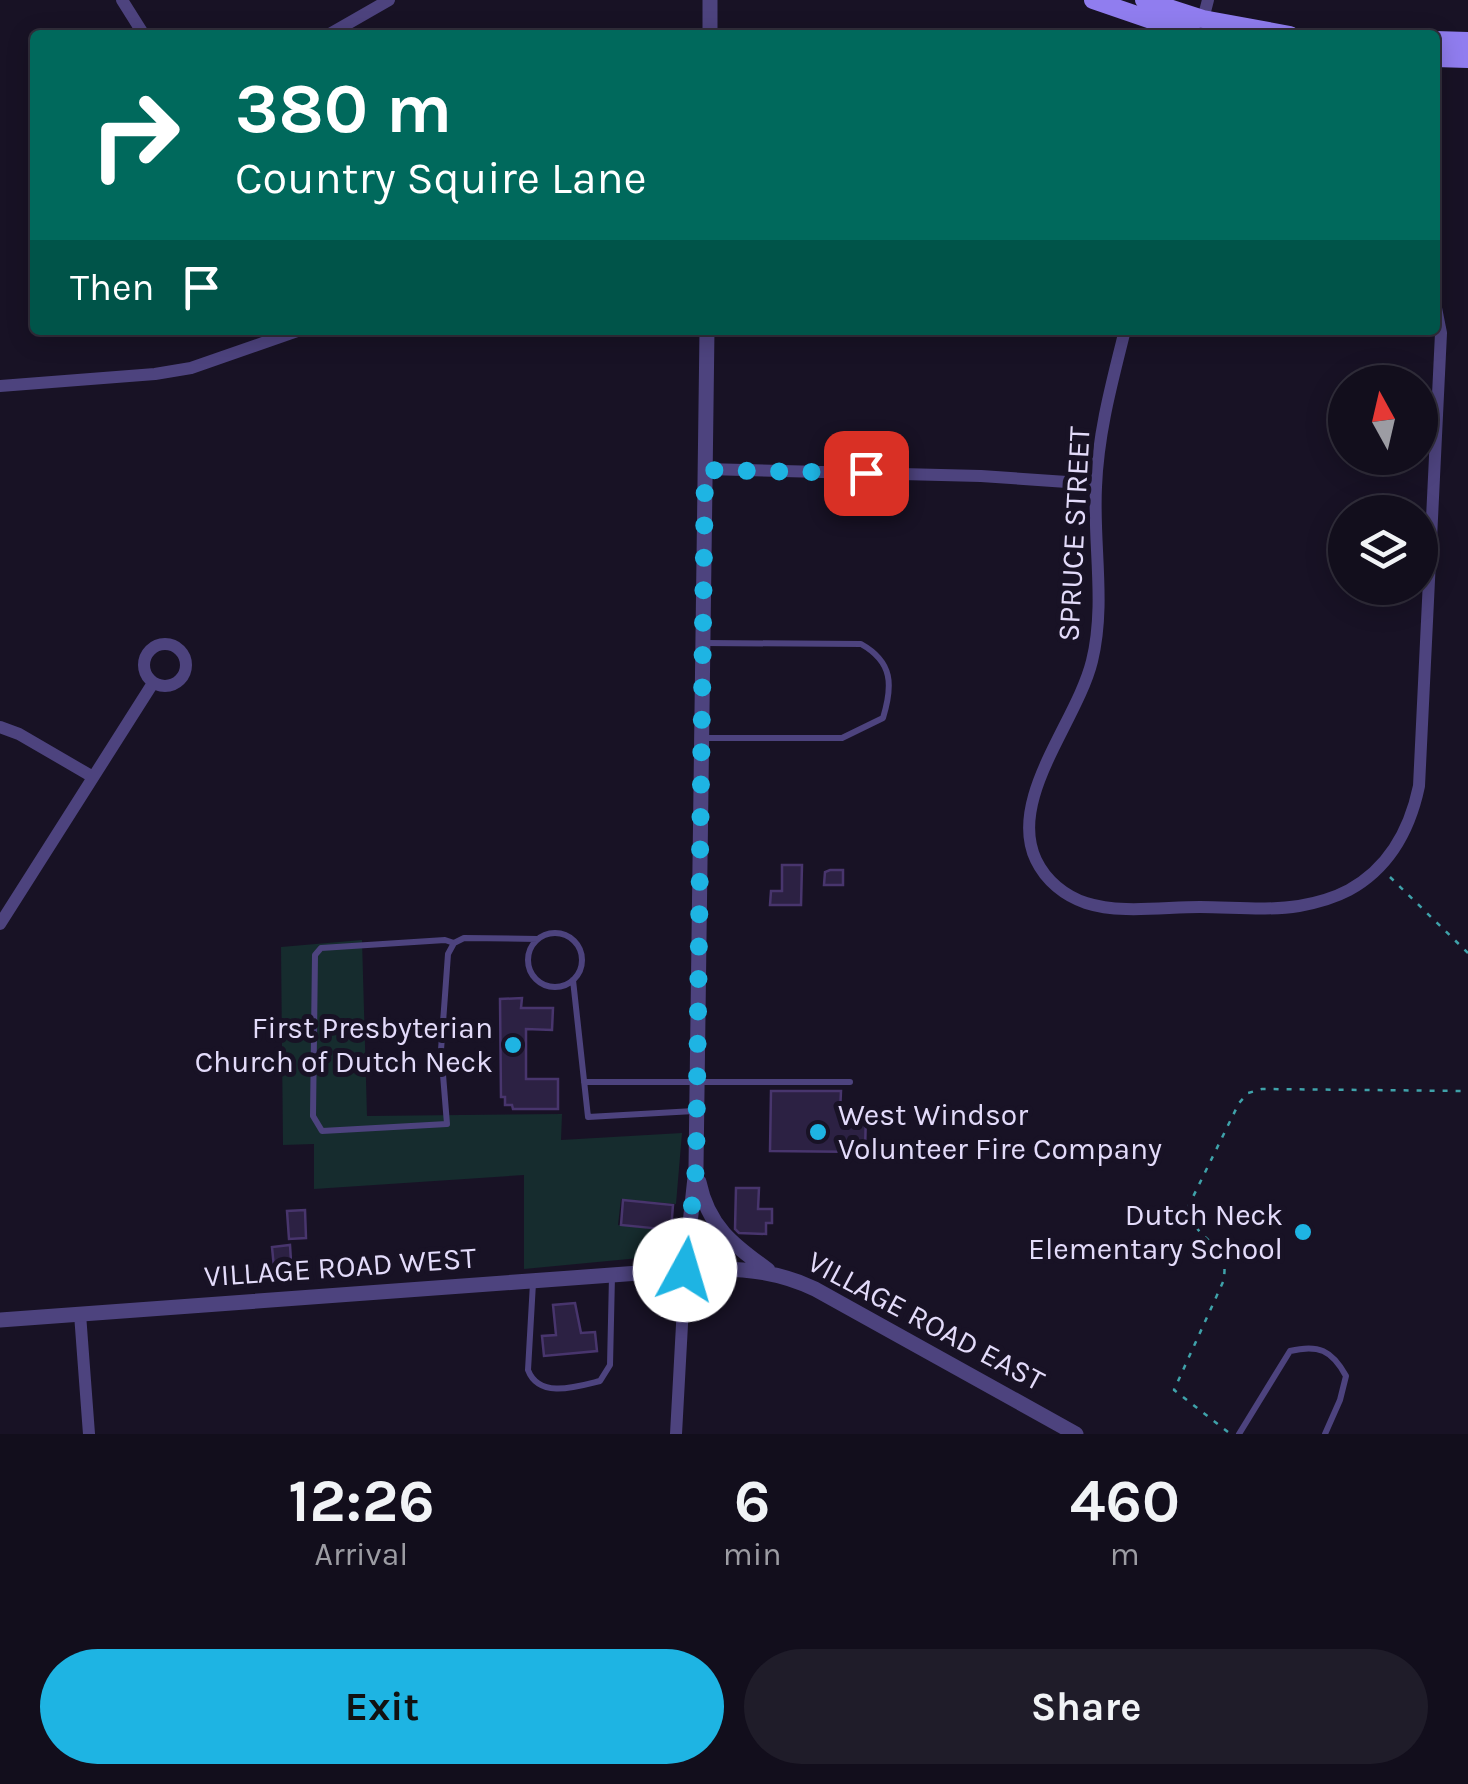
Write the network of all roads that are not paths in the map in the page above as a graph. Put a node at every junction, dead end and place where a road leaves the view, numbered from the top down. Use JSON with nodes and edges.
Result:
{"nodes":[{"id":1,"x":122,"y":0,"type":"edge"},
{"id":2,"x":389,"y":0,"type":"edge"},
{"id":3,"x":710,"y":0,"type":"edge"},
{"id":4,"x":1093,"y":0,"type":"edge"},
{"id":5,"x":1144,"y":0,"type":"edge"},
{"id":6,"x":1208,"y":0,"type":"edge"},
{"id":7,"x":141,"y":30,"type":"edge"},
{"id":8,"x":337,"y":30,"type":"edge"},
{"id":9,"x":710,"y":30,"type":"edge"},
{"id":10,"x":1199,"y":30,"type":"edge"},
{"id":11,"x":1440,"y":40,"type":"edge"},
{"id":12,"x":1468,"y":41,"type":"edge"},
{"id":13,"x":1440,"y":58,"type":"edge"},
{"id":14,"x":1468,"y":60,"type":"edge"},
{"id":15,"x":1440,"y":328,"type":"edge"},
{"id":16,"x":287,"y":335,"type":"edge"},
{"id":17,"x":707,"y":335,"type":"edge"},
{"id":18,"x":1124,"y":335,"type":"edge"},
{"id":19,"x":0,"y":386,"type":"edge"},
{"id":20,"x":705,"y":470,"type":"junction"},
{"id":21,"x":1096,"y":484,"type":"junction"},
{"id":22,"x":702,"y":643,"type":"junction"},
{"id":23,"x":153,"y":683,"type":"dead end"},
{"id":24,"x":0,"y":727,"type":"edge"},
{"id":25,"x":701,"y":738,"type":"junction"},
{"id":26,"x":93,"y":777,"type":"junction"},
{"id":27,"x":0,"y":924,"type":"edge"},
{"id":28,"x":538,"y":939,"type":"junction"},
{"id":29,"x":454,"y":944,"type":"junction"},
{"id":30,"x":573,"y":980,"type":"junction"},
{"id":31,"x":696,"y":1081,"type":"junction"},
{"id":32,"x":584,"y":1082,"type":"junction"},
{"id":33,"x":850,"y":1082,"type":"dead end"},
{"id":34,"x":695,"y":1111,"type":"junction"},
{"id":35,"x":696,"y":1168,"type":"junction"},
{"id":36,"x":685,"y":1270,"type":"junction"},
{"id":37,"x":771,"y":1272,"type":"junction"},
{"id":38,"x":612,"y":1275,"type":"junction"},
{"id":39,"x":533,"y":1281,"type":"junction"},
{"id":40,"x":80,"y":1314,"type":"junction"},
{"id":41,"x":0,"y":1320,"type":"edge"},
{"id":42,"x":89,"y":1434,"type":"edge"},
{"id":43,"x":676,"y":1434,"type":"edge"},
{"id":44,"x":1076,"y":1434,"type":"edge"},
{"id":45,"x":1239,"y":1434,"type":"edge"},
{"id":46,"x":1325,"y":1434,"type":"edge"}],
"edges":[{"from":1,"to":7,"type":"street"},
{"from":2,"to":8,"type":"street"},
{"from":3,"to":9,"type":"street"},
{"from":4,"to":10,"type":"main road"},
{"from":5,"to":10,"type":"main road"},
{"from":6,"to":10,"type":"street"},
{"from":11,"to":12,"type":"main road"},
{"from":13,"to":14,"type":"main road"},
{"from":15,"to":21,"type":"street","name":"SPRUCE STREET"},
{"from":16,"to":19,"type":"street"},
{"from":17,"to":20,"type":"street"},
{"from":18,"to":21,"type":"street","name":"SPRUCE STREET"},
{"from":20,"to":21,"type":"street"},
{"from":20,"to":22,"type":"street"},
{"from":22,"to":25,"type":"street"},
{"from":22,"to":25,"type":"lane"},
{"from":23,"to":26,"type":"street"},
{"from":24,"to":26,"type":"street"},
{"from":25,"to":31,"type":"street"},
{"from":26,"to":27,"type":"street"},
{"from":28,"to":29,"type":"lane"},
{"from":28,"to":30,"type":"lane"},
{"from":28,"to":30,"type":"lane"},
{"from":29,"to":29,"type":"lane"},
{"from":30,"to":32,"type":"lane"},
{"from":31,"to":32,"type":"lane"},
{"from":31,"to":33,"type":"lane"},
{"from":31,"to":34,"type":"street"},
{"from":32,"to":34,"type":"lane"},
{"from":34,"to":35,"type":"street"},
{"from":35,"to":36,"type":"street"},
{"from":35,"to":37,"type":"street"},
{"from":36,"to":37,"type":"street","name":"VILLAGE ROAD EAST"},
{"from":36,"to":38,"type":"street","name":"VILLAGE ROAD WEST"},
{"from":36,"to":43,"type":"street"},
{"from":37,"to":44,"type":"street","name":"VILLAGE ROAD EAST"},
{"from":38,"to":39,"type":"street","name":"VILLAGE ROAD WEST"},
{"from":38,"to":39,"type":"lane"},
{"from":39,"to":40,"type":"street","name":"VILLAGE ROAD WEST"},
{"from":40,"to":41,"type":"street","name":"VILLAGE ROAD WEST"},
{"from":40,"to":42,"type":"street"},
{"from":45,"to":46,"type":"lane"}]}
